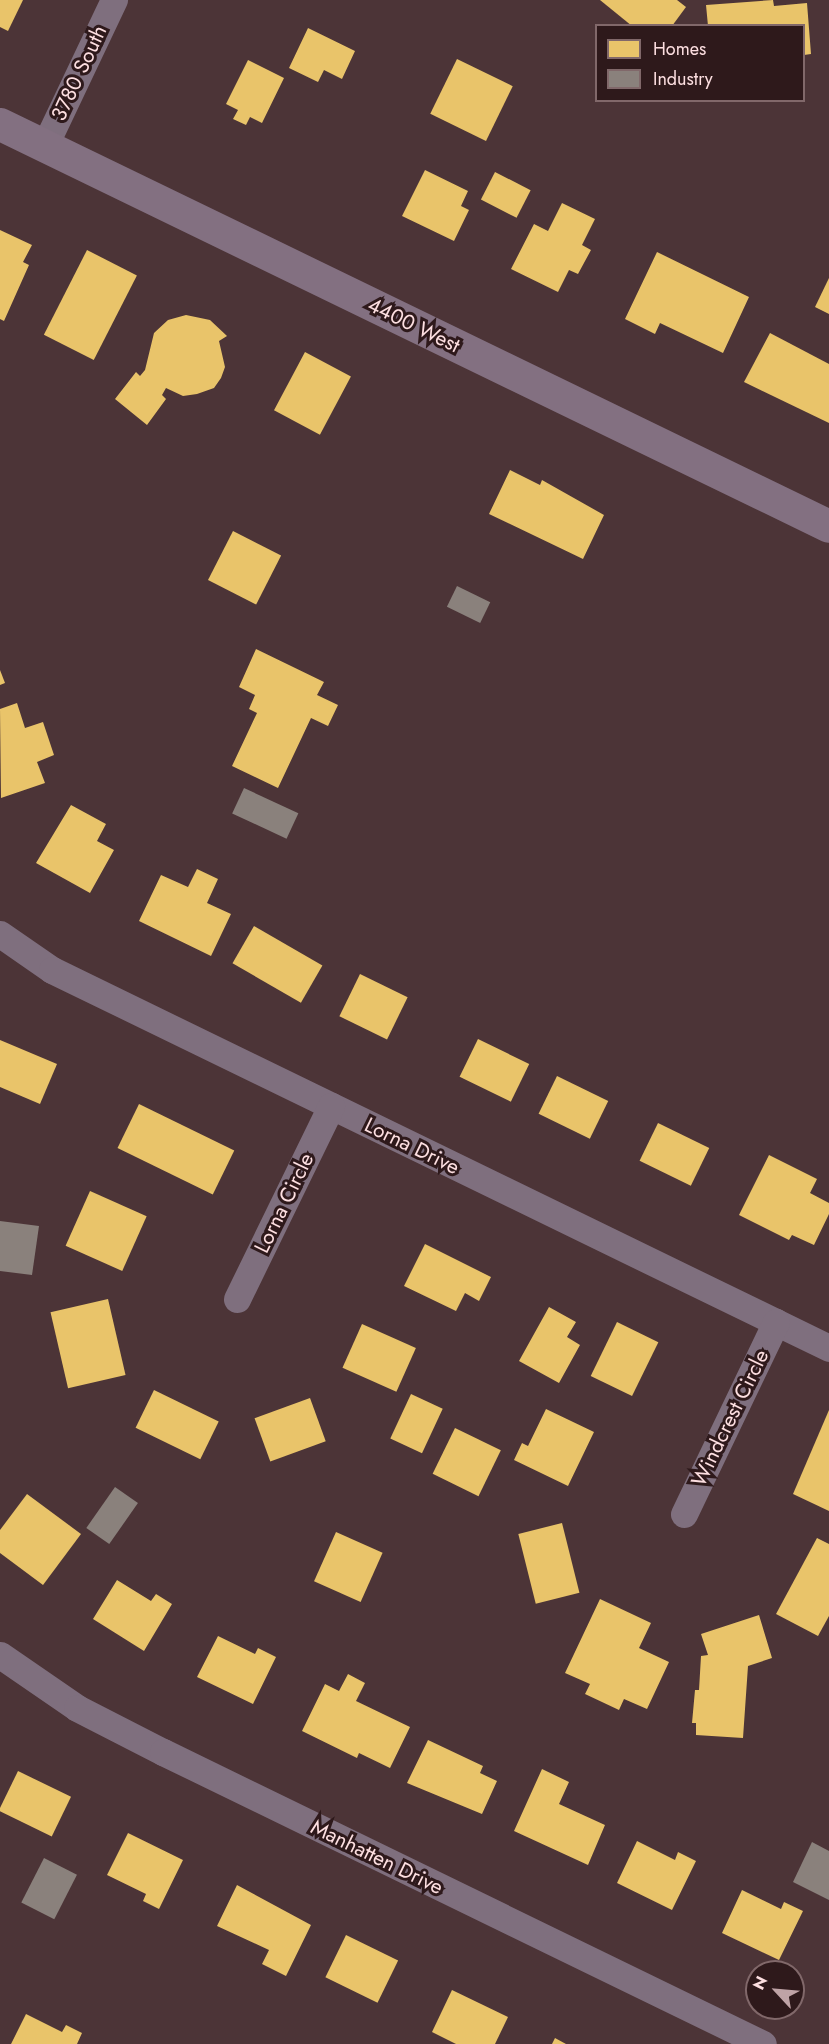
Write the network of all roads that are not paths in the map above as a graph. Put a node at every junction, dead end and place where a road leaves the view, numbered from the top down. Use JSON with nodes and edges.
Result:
{"nodes":[{"id":1,"x":114,"y":0,"type":"edge"},
{"id":2,"x":0,"y":124,"type":"edge"},
{"id":3,"x":45,"y":145,"type":"junction"},
{"id":4,"x":829,"y":526,"type":"edge"},
{"id":5,"x":0,"y":934,"type":"edge"},
{"id":6,"x":331,"y":1106,"type":"junction"},
{"id":7,"x":237,"y":1299,"type":"dead end"},
{"id":8,"x":777,"y":1322,"type":"junction"},
{"id":9,"x":829,"y":1348,"type":"edge"},
{"id":10,"x":684,"y":1514,"type":"dead end"},
{"id":11,"x":0,"y":1655,"type":"edge"},
{"id":12,"x":763,"y":2044,"type":"edge"}],
"edges":[{"from":1,"to":3,"type":"street","name":"3780 South"},
{"from":2,"to":3,"type":"street","name":"4400 West"},
{"from":3,"to":4,"type":"street","name":"4400 West"},
{"from":5,"to":6,"type":"street","name":"Lorna Drive"},
{"from":6,"to":7,"type":"street","name":"Lorna Circle"},
{"from":6,"to":8,"type":"street","name":"Lorna Drive"},
{"from":8,"to":9,"type":"street","name":"Lorna Drive"},
{"from":8,"to":10,"type":"street","name":"Windcrest Circle"},
{"from":11,"to":12,"type":"street","name":"Manhatten Drive"}]}
